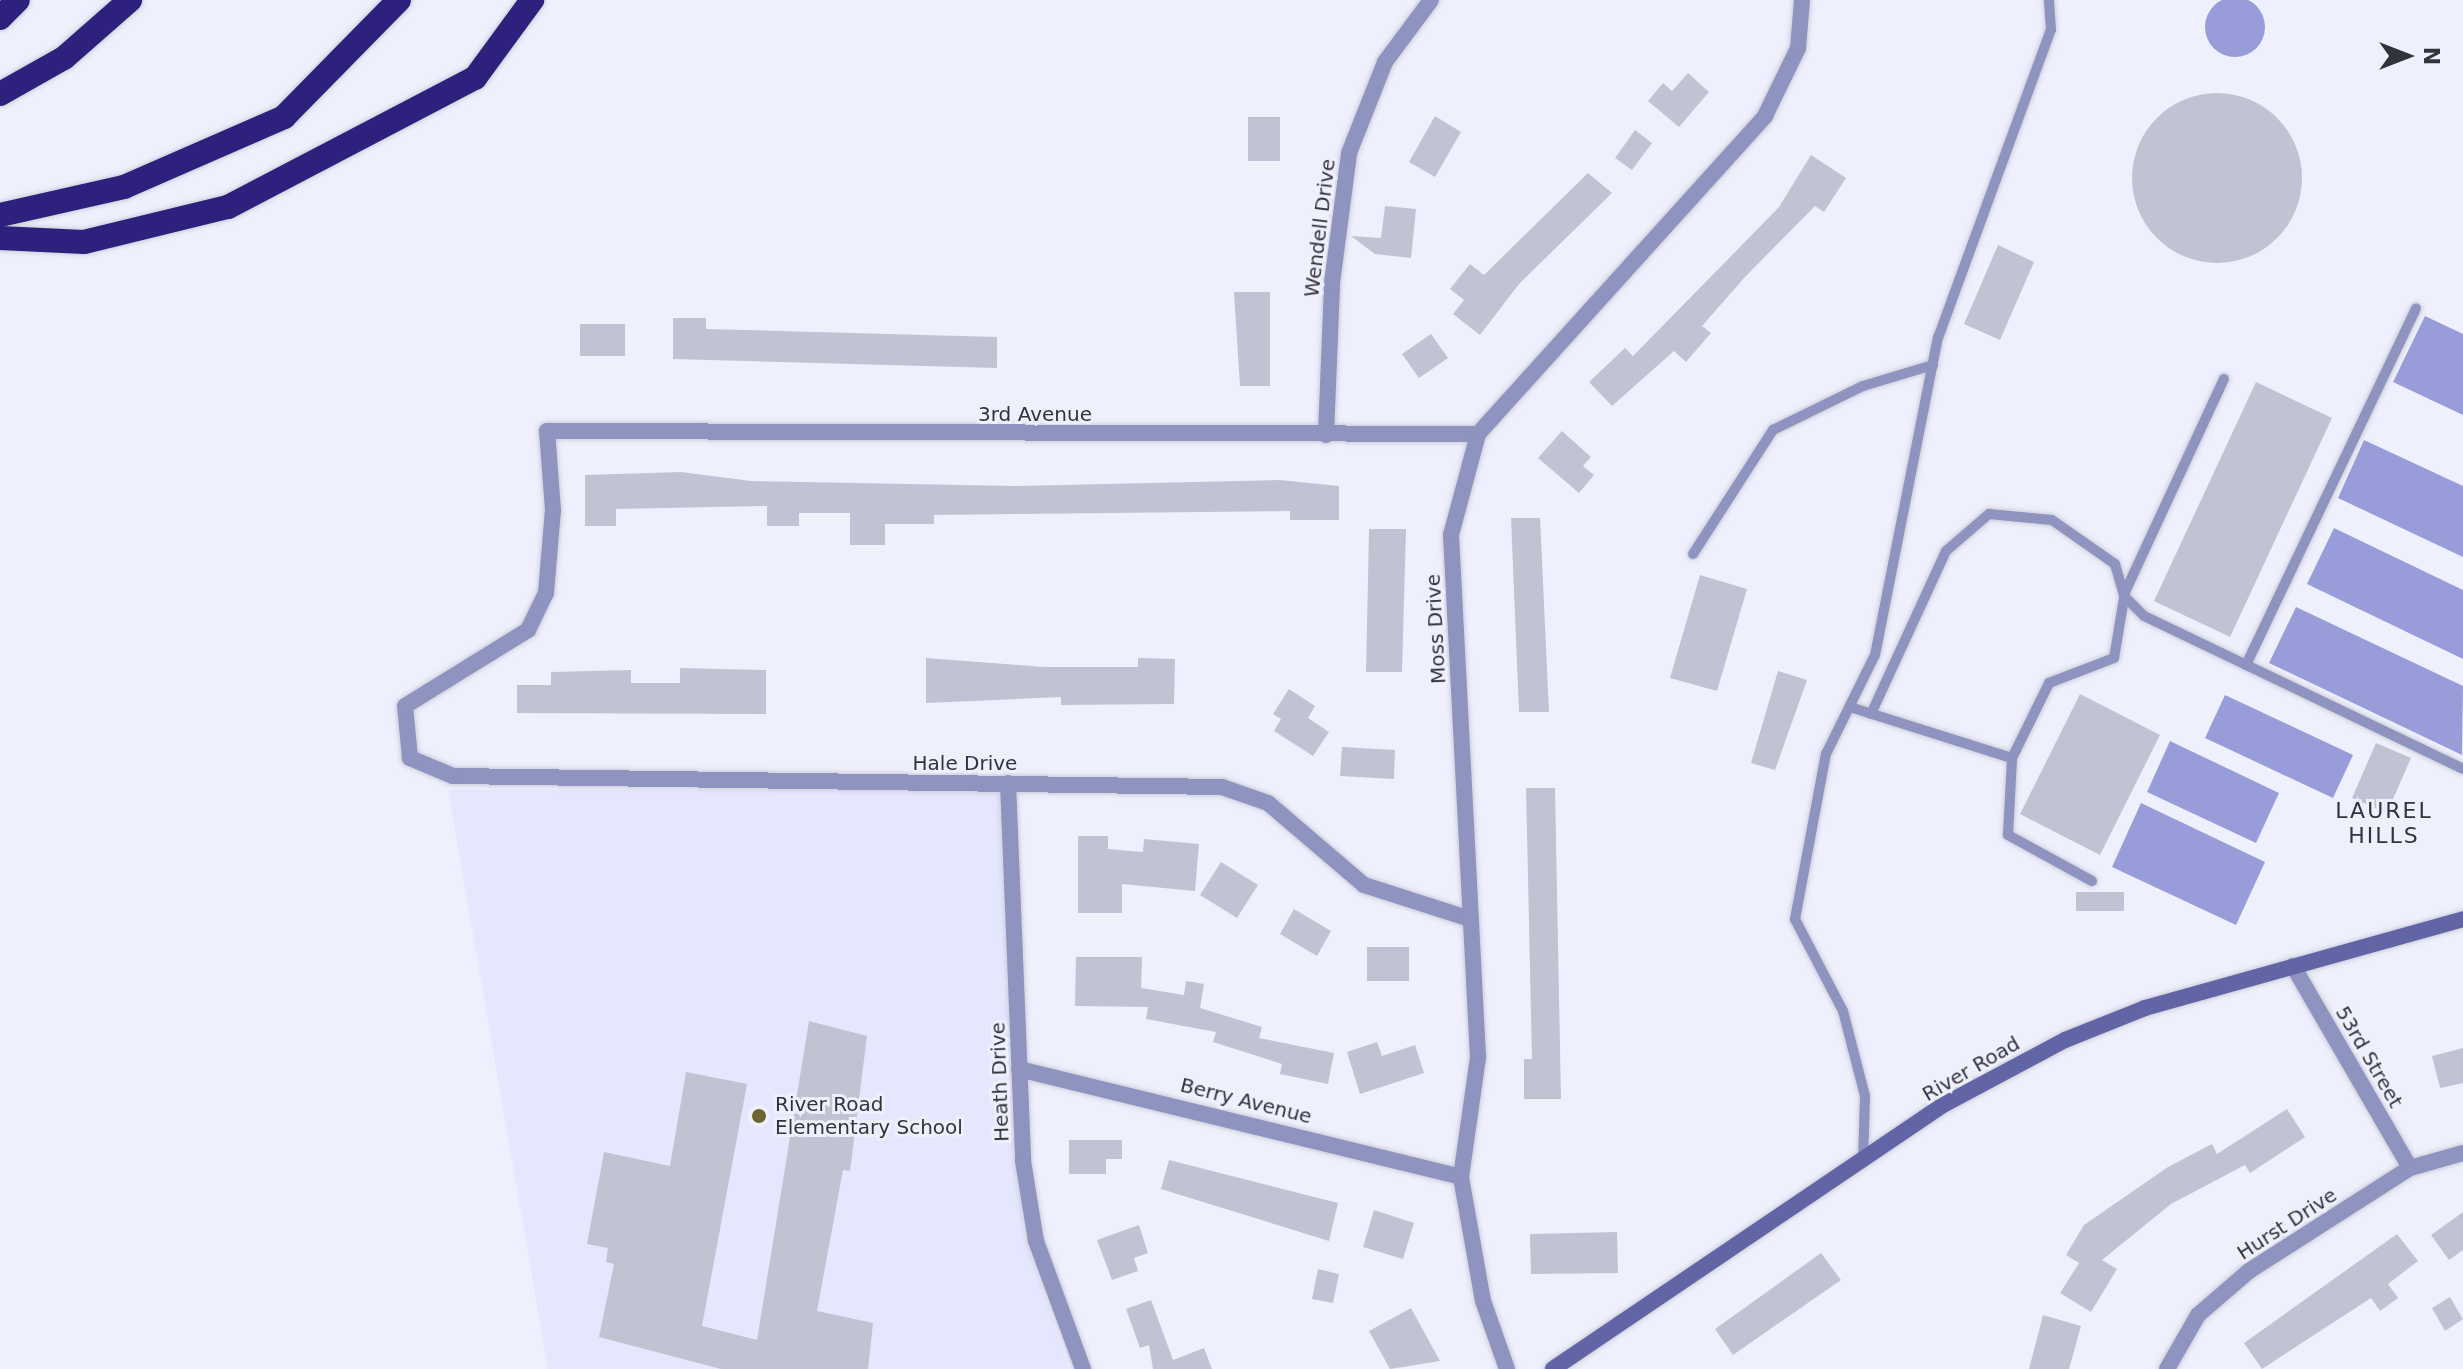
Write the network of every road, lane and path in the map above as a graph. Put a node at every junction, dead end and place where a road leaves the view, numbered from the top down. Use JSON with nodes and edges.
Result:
{"nodes":[{"id":1,"x":18,"y":0,"type":"edge"},
{"id":2,"x":130,"y":0,"type":"edge"},
{"id":3,"x":399,"y":0,"type":"edge"},
{"id":4,"x":532,"y":0,"type":"edge"},
{"id":5,"x":1431,"y":0,"type":"edge"},
{"id":6,"x":1802,"y":0,"type":"edge"},
{"id":7,"x":2049,"y":0,"type":"edge"},
{"id":8,"x":0,"y":18,"type":"edge"},
{"id":9,"x":0,"y":94,"type":"edge"},
{"id":10,"x":0,"y":215,"type":"edge"},
{"id":11,"x":0,"y":238,"type":"edge"},
{"id":12,"x":2416,"y":309,"type":"dead end"},
{"id":13,"x":1933,"y":365,"type":"junction"},
{"id":14,"x":2224,"y":379,"type":"dead end"},
{"id":15,"x":1478,"y":434,"type":"junction"},
{"id":16,"x":1326,"y":435,"type":"junction"},
{"id":17,"x":1693,"y":554,"type":"dead end"},
{"id":18,"x":2124,"y":596,"type":"junction"},
{"id":19,"x":2246,"y":665,"type":"junction"},
{"id":20,"x":1850,"y":707,"type":"junction"},
{"id":21,"x":1871,"y":714,"type":"junction"},
{"id":22,"x":2012,"y":758,"type":"junction"},
{"id":23,"x":425,"y":764,"type":"joint"},
{"id":24,"x":2463,"y":769,"type":"edge"},
{"id":25,"x":1008,"y":783,"type":"junction"},
{"id":26,"x":2092,"y":881,"type":"dead end"},
{"id":27,"x":1470,"y":919,"type":"junction"},
{"id":28,"x":2463,"y":919,"type":"edge"},
{"id":29,"x":2293,"y":966,"type":"junction"},
{"id":30,"x":1019,"y":1069,"type":"junction"},
{"id":31,"x":2463,"y":1153,"type":"edge"},
{"id":32,"x":1863,"y":1161,"type":"junction"},
{"id":33,"x":2410,"y":1168,"type":"junction"},
{"id":34,"x":1461,"y":1177,"type":"junction"},
{"id":35,"x":1083,"y":1369,"type":"edge"},
{"id":36,"x":1507,"y":1369,"type":"edge"},
{"id":37,"x":1553,"y":1369,"type":"edge"},
{"id":38,"x":2167,"y":1369,"type":"edge"}],
"edges":[{"from":1,"to":8,"type":"highway"},
{"from":2,"to":9,"type":"highway"},
{"from":3,"to":10,"type":"highway"},
{"from":4,"to":11,"type":"highway"},
{"from":5,"to":16,"type":"street","name":"Wendell Drive"},
{"from":6,"to":15,"type":"street","name":"Moss Drive"},
{"from":7,"to":13,"type":"lane"},
{"from":12,"to":19,"type":"lane"},
{"from":13,"to":17,"type":"lane"},
{"from":13,"to":20,"type":"lane"},
{"from":14,"to":18,"type":"lane"},
{"from":15,"to":16,"type":"street","name":"3rd Avenue"},
{"from":15,"to":27,"type":"street","name":"Moss Drive"},
{"from":16,"to":23,"type":"street","name":"3rd Avenue"},
{"from":18,"to":19,"type":"lane"},
{"from":18,"to":21,"type":"lane"},
{"from":18,"to":22,"type":"lane"},
{"from":19,"to":24,"type":"lane"},
{"from":20,"to":21,"type":"lane"},
{"from":20,"to":32,"type":"lane"},
{"from":21,"to":22,"type":"lane"},
{"from":22,"to":26,"type":"lane"},
{"from":23,"to":25,"type":"street","name":"Hale Drive"},
{"from":25,"to":27,"type":"street","name":"Hale Drive"},
{"from":25,"to":30,"type":"street","name":"Heath Drive"},
{"from":27,"to":34,"type":"street","name":"Moss Drive"},
{"from":28,"to":29,"type":"main road","name":"River Road"},
{"from":29,"to":32,"type":"main road","name":"River Road"},
{"from":29,"to":33,"type":"street","name":"53rd Street"},
{"from":30,"to":34,"type":"street","name":"Berry Avenue"},
{"from":30,"to":35,"type":"street","name":"Heath Drive"},
{"from":31,"to":33,"type":"street","name":"Hurst Drive"},
{"from":32,"to":37,"type":"main road","name":"River Road"},
{"from":33,"to":38,"type":"street","name":"Hurst Drive"},
{"from":34,"to":36,"type":"street","name":"Moss Drive"}]}
